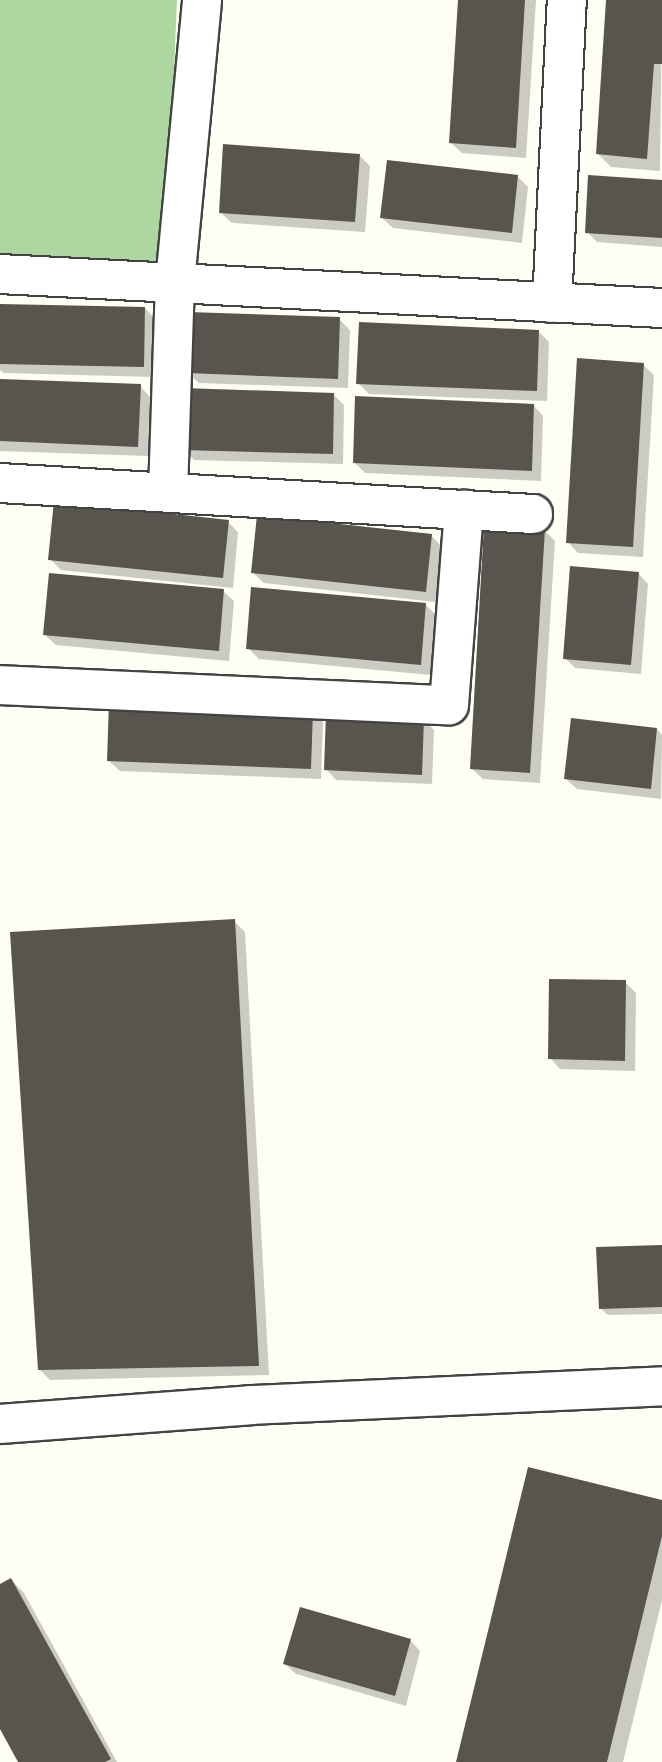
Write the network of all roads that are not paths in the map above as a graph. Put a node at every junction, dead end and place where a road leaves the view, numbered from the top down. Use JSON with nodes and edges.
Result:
{"nodes":[{"id":1,"x":202,"y":0,"type":"edge"},
{"id":2,"x":567,"y":0,"type":"edge"},
{"id":3,"x":0,"y":274,"type":"edge"},
{"id":4,"x":175,"y":282,"type":"junction"},
{"id":5,"x":552,"y":303,"type":"junction"},
{"id":6,"x":662,"y":308,"type":"edge"},
{"id":7,"x":0,"y":483,"type":"edge"},
{"id":8,"x":168,"y":493,"type":"junction"},
{"id":9,"x":464,"y":510,"type":"junction"},
{"id":10,"x":533,"y":514,"type":"dead end"},
{"id":11,"x":0,"y":685,"type":"edge"},
{"id":12,"x":662,"y":1386,"type":"edge"},
{"id":13,"x":0,"y":1424,"type":"edge"}],
"edges":[{"from":1,"to":4,"type":"street"},
{"from":2,"to":5,"type":"street"},
{"from":3,"to":4,"type":"street"},
{"from":4,"to":5,"type":"street"},
{"from":4,"to":8,"type":"street"},
{"from":5,"to":6,"type":"street"},
{"from":7,"to":8,"type":"street"},
{"from":8,"to":9,"type":"street"},
{"from":9,"to":10,"type":"street"},
{"from":9,"to":11,"type":"street"},
{"from":12,"to":13,"type":"street"}]}
